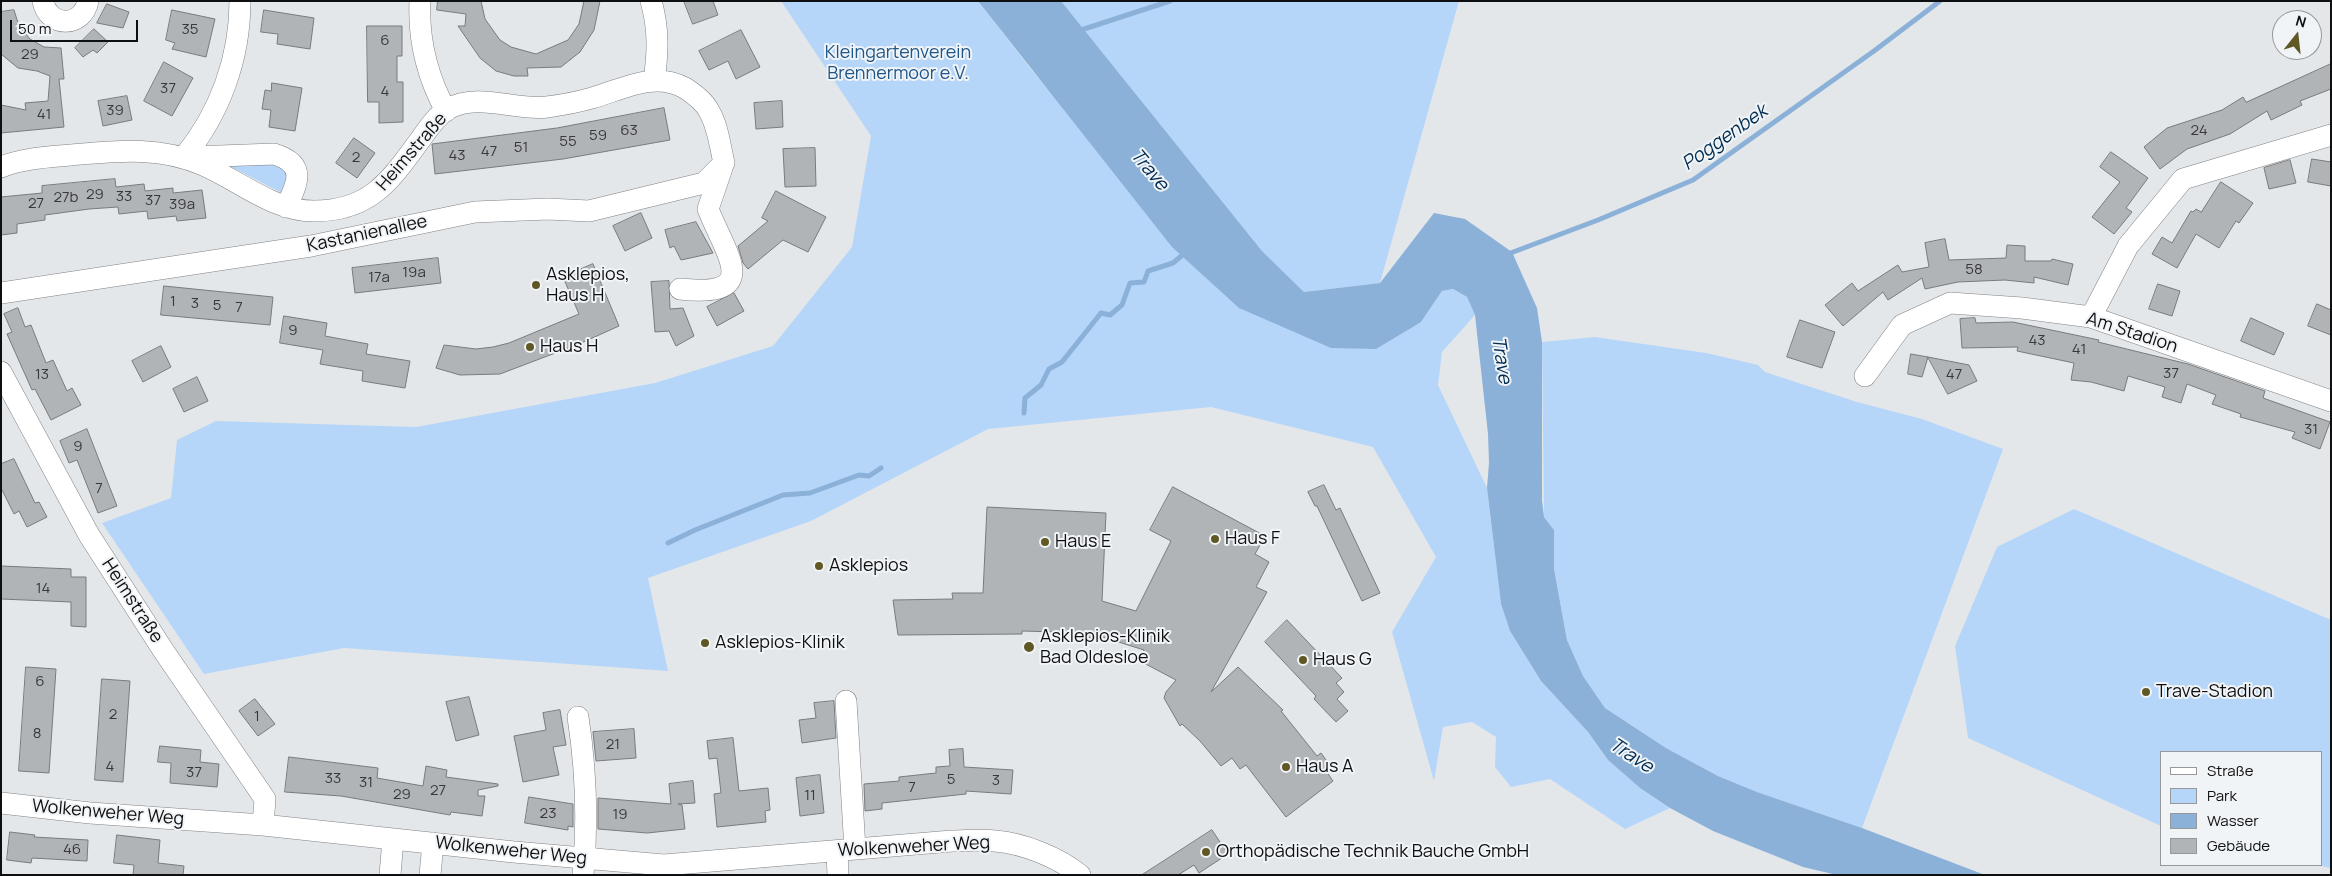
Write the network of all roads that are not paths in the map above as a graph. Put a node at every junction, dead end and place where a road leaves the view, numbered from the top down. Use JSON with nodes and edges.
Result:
{"nodes":[{"id":1,"x":43,"y":1,"type":"edge"},
{"id":2,"x":88,"y":1,"type":"edge"},
{"id":3,"x":240,"y":1,"type":"edge"},
{"id":4,"x":420,"y":1,"type":"edge"},
{"id":5,"x":650,"y":1,"type":"edge"},
{"id":6,"x":654,"y":81,"type":"junction"},
{"id":7,"x":446,"y":111,"type":"junction"},
{"id":8,"x":2331,"y":135,"type":"edge"},
{"id":9,"x":184,"y":157,"type":"junction"},
{"id":10,"x":724,"y":163,"type":"junction"},
{"id":11,"x":1,"y":167,"type":"edge"},
{"id":12,"x":286,"y":207,"type":"junction"},
{"id":13,"x":314,"y":211,"type":"junction"},
{"id":14,"x":311,"y":246,"type":"junction"},
{"id":15,"x":680,"y":289,"type":"dead end"},
{"id":16,"x":1,"y":293,"type":"edge"},
{"id":17,"x":2091,"y":317,"type":"junction"},
{"id":18,"x":1,"y":372,"type":"edge"},
{"id":19,"x":1865,"y":376,"type":"dead end"},
{"id":20,"x":2331,"y":401,"type":"edge"},
{"id":21,"x":846,"y":701,"type":"dead end"},
{"id":22,"x":578,"y":716,"type":"dead end"},
{"id":23,"x":1,"y":804,"type":"edge"},
{"id":24,"x":263,"y":825,"type":"junction"},
{"id":25,"x":393,"y":839,"type":"junction"},
{"id":26,"x":433,"y":843,"type":"junction"},
{"id":27,"x":846,"y":850,"type":"junction"},
{"id":28,"x":584,"y":866,"type":"edge"},
{"id":29,"x":390,"y":875,"type":"edge"},
{"id":30,"x":430,"y":875,"type":"edge"},
{"id":31,"x":838,"y":875,"type":"edge"},
{"id":32,"x":1080,"y":875,"type":"edge"}],
"edges":[{"from":1,"to":2,"type":"street"},
{"from":3,"to":9,"type":"street"},
{"from":4,"to":7,"type":"street"},
{"from":5,"to":6,"type":"street"},
{"from":6,"to":7,"type":"street","name":"Heimstraße"},
{"from":6,"to":10,"type":"street","name":"Heimstraße"},
{"from":7,"to":13,"type":"street","name":"Heimstraße"},
{"from":8,"to":17,"type":"street"},
{"from":9,"to":11,"type":"street","name":"Heimstraße"},
{"from":9,"to":12,"type":"street","name":"Heimstraße"},
{"from":9,"to":12,"type":"street"},
{"from":10,"to":14,"type":"street","name":"Kastanienallee"},
{"from":10,"to":15,"type":"street"},
{"from":12,"to":13,"type":"street","name":"Heimstraße"},
{"from":13,"to":14,"type":"street"},
{"from":14,"to":16,"type":"street","name":"Kastanienallee"},
{"from":17,"to":19,"type":"street","name":"Am Stadion"},
{"from":17,"to":20,"type":"street","name":"Am Stadion"},
{"from":18,"to":24,"type":"street","name":"Heimstraße"},
{"from":21,"to":27,"type":"street"},
{"from":22,"to":28,"type":"street"},
{"from":23,"to":24,"type":"street","name":"Wolkenweher Weg"},
{"from":24,"to":25,"type":"street","name":"Wolkenweher Weg"},
{"from":25,"to":26,"type":"street","name":"Wolkenweher Weg"},
{"from":25,"to":29,"type":"street"},
{"from":26,"to":28,"type":"street","name":"Wolkenweher Weg"},
{"from":26,"to":30,"type":"street"},
{"from":27,"to":28,"type":"street","name":"Wolkenweher Weg"},
{"from":27,"to":31,"type":"street"},
{"from":27,"to":32,"type":"street","name":"Wolkenweher Weg"}]}
